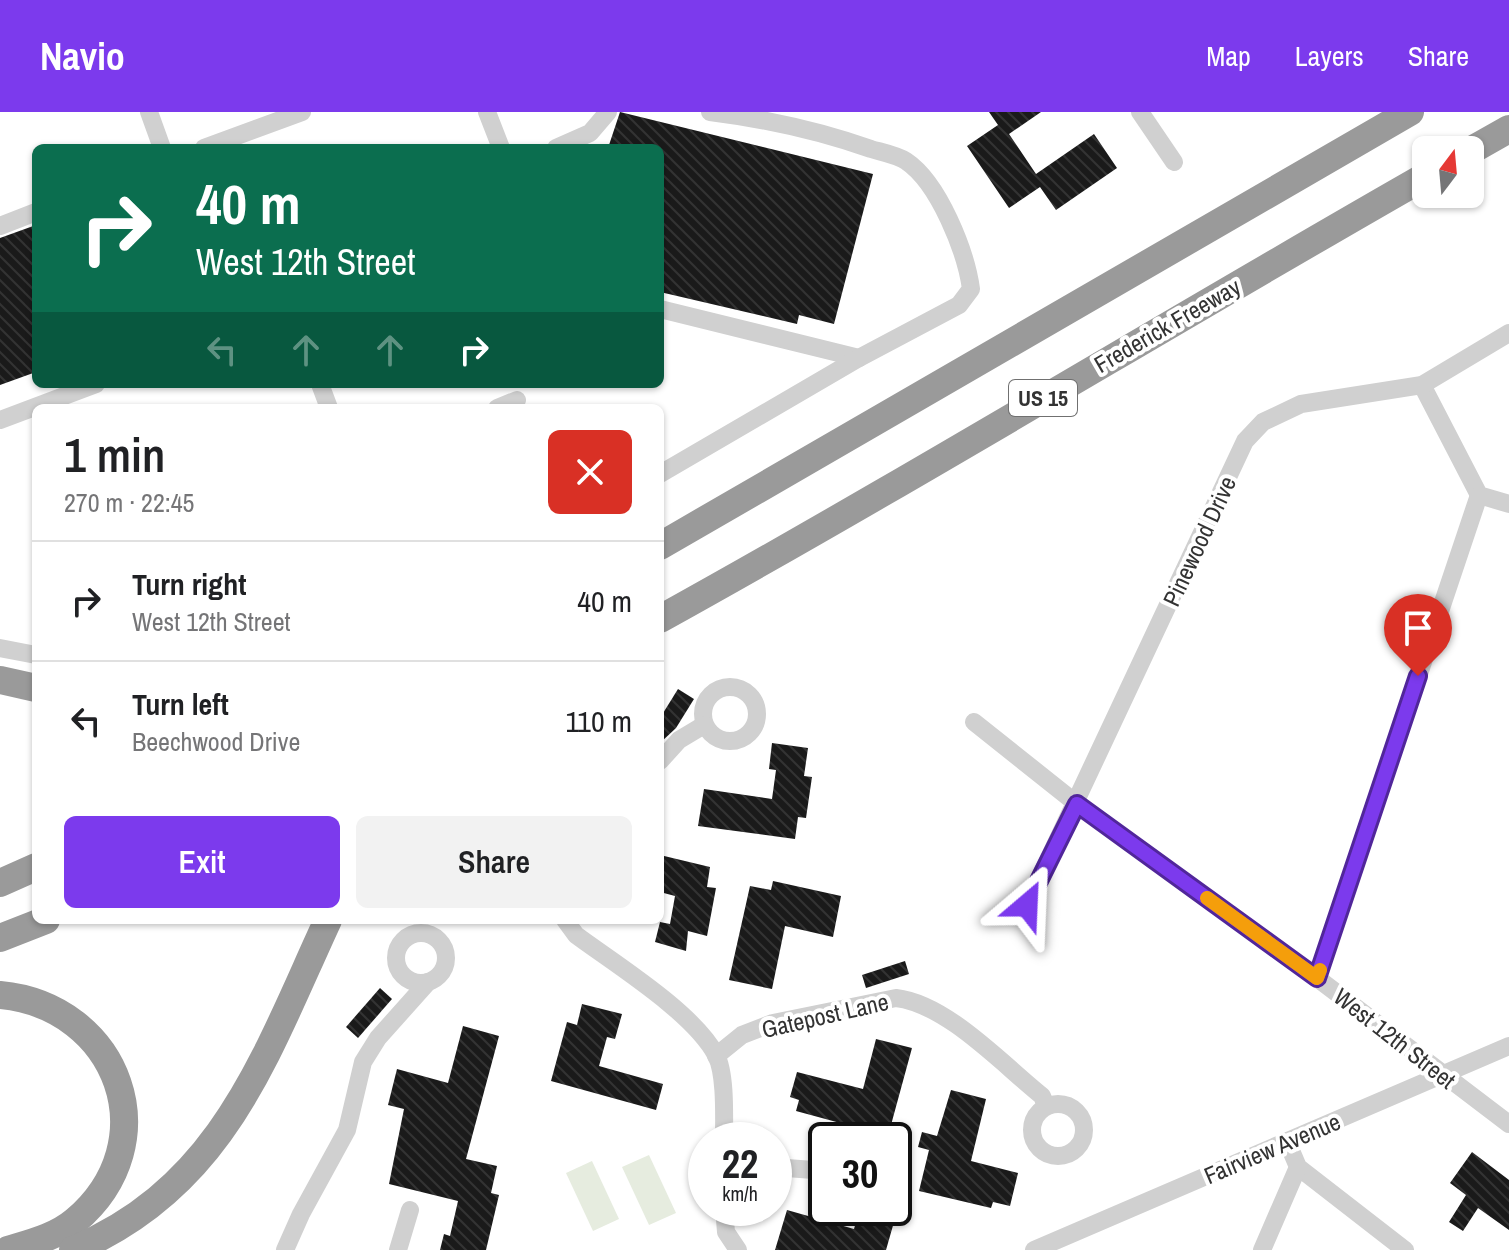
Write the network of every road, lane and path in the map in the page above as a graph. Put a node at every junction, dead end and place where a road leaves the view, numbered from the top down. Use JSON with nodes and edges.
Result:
{"nodes":[{"id":1,"x":149,"y":112,"type":"edge"},
{"id":2,"x":302,"y":112,"type":"edge"},
{"id":3,"x":487,"y":112,"type":"edge"},
{"id":4,"x":608,"y":112,"type":"edge"},
{"id":5,"x":710,"y":112,"type":"edge"},
{"id":6,"x":1140,"y":112,"type":"edge"},
{"id":7,"x":1410,"y":112,"type":"edge"},
{"id":8,"x":1509,"y":129,"type":"edge"},
{"id":9,"x":1484,"y":143,"type":"edge"},
{"id":10,"x":161,"y":144,"type":"edge"},
{"id":11,"x":215,"y":144,"type":"edge"},
{"id":12,"x":499,"y":144,"type":"edge"},
{"id":13,"x":565,"y":144,"type":"edge"},
{"id":14,"x":1174,"y":162,"type":"dead end"},
{"id":15,"x":1412,"y":184,"type":"edge"},
{"id":16,"x":32,"y":214,"type":"edge"},
{"id":17,"x":0,"y":226,"type":"edge"},
{"id":18,"x":664,"y":310,"type":"edge"},
{"id":19,"x":1509,"y":333,"type":"edge"},
{"id":20,"x":859,"y":358,"type":"junction"},
{"id":21,"x":1422,"y":385,"type":"junction"},
{"id":22,"x":85,"y":388,"type":"edge"},
{"id":23,"x":517,"y":400,"type":"dead end"},
{"id":24,"x":43,"y":404,"type":"edge"},
{"id":25,"x":507,"y":404,"type":"edge"},
{"id":26,"x":32,"y":408,"type":"edge"},
{"id":27,"x":0,"y":420,"type":"edge"},
{"id":28,"x":664,"y":472,"type":"edge"},
{"id":29,"x":1479,"y":495,"type":"junction"},
{"id":30,"x":1509,"y":504,"type":"edge"},
{"id":31,"x":664,"y":544,"type":"edge"},
{"id":32,"x":664,"y":617,"type":"edge"},
{"id":33,"x":0,"y":648,"type":"edge"},
{"id":34,"x":32,"y":654,"type":"edge"},
{"id":35,"x":0,"y":680,"type":"edge"},
{"id":36,"x":32,"y":687,"type":"edge"},
{"id":37,"x":974,"y":722,"type":"dead end"},
{"id":38,"x":704,"y":725,"type":"dead end"},
{"id":39,"x":664,"y":757,"type":"edge"},
{"id":40,"x":1077,"y":804,"type":"junction"},
{"id":41,"x":32,"y":869,"type":"edge"},
{"id":42,"x":0,"y":883,"type":"edge"},
{"id":43,"x":1027,"y":905,"type":"dead end"},
{"id":44,"x":36,"y":924,"type":"edge"},
{"id":45,"x":326,"y":924,"type":"edge"},
{"id":46,"x":568,"y":924,"type":"edge"},
{"id":47,"x":425,"y":927,"type":"edge"},
{"id":48,"x":0,"y":938,"type":"edge"},
{"id":49,"x":1317,"y":978,"type":"junction"},
{"id":50,"x":428,"y":982,"type":"junction"},
{"id":51,"x":0,"y":995,"type":"edge"},
{"id":52,"x":1509,"y":1046,"type":"edge"},
{"id":53,"x":716,"y":1056,"type":"junction"},
{"id":54,"x":1443,"y":1075,"type":"junction"},
{"id":55,"x":1046,"y":1106,"type":"dead end"},
{"id":56,"x":724,"y":1122,"type":"edge"},
{"id":57,"x":1509,"y":1124,"type":"edge"},
{"id":58,"x":1287,"y":1141,"type":"junction"},
{"id":59,"x":1298,"y":1167,"type":"junction"},
{"id":60,"x":410,"y":1210,"type":"dead end"},
{"id":61,"x":726,"y":1226,"type":"edge"},
{"id":62,"x":8,"y":1250,"type":"edge"},
{"id":63,"x":73,"y":1250,"type":"edge"},
{"id":64,"x":285,"y":1250,"type":"edge"},
{"id":65,"x":398,"y":1250,"type":"edge"},
{"id":66,"x":738,"y":1250,"type":"edge"},
{"id":67,"x":1034,"y":1250,"type":"edge"},
{"id":68,"x":1262,"y":1250,"type":"edge"},
{"id":69,"x":1405,"y":1250,"type":"edge"}],
"edges":[{"from":1,"to":10,"type":"street"},
{"from":2,"to":11,"type":"street"},
{"from":3,"to":12,"type":"street"},
{"from":4,"to":13,"type":"street"},
{"from":5,"to":20,"type":"street"},
{"from":6,"to":14,"type":"street"},
{"from":7,"to":31,"type":"highway","number":"US 15"},
{"from":8,"to":9,"type":"highway"},
{"from":15,"to":32,"type":"highway","name":"Frederick Freeway","number":"US 15"},
{"from":16,"to":17,"type":"street"},
{"from":18,"to":20,"type":"street"},
{"from":19,"to":21,"type":"street","name":"Pinewood Drive"},
{"from":20,"to":28,"type":"street"},
{"from":21,"to":29,"type":"street"},
{"from":21,"to":40,"type":"street","name":"Pinewood Drive"},
{"from":22,"to":24,"type":"street"},
{"from":23,"to":25,"type":"street"},
{"from":26,"to":27,"type":"street"},
{"from":29,"to":30,"type":"street"},
{"from":29,"to":49,"type":"street"},
{"from":33,"to":34,"type":"street"},
{"from":35,"to":36,"type":"highway"},
{"from":37,"to":40,"type":"street","name":"West 12th Street"},
{"from":38,"to":39,"type":"street"},
{"from":40,"to":43,"type":"street","name":"Pinewood Drive"},
{"from":40,"to":49,"type":"street","name":"West 12th Street"},
{"from":41,"to":42,"type":"highway"},
{"from":44,"to":48,"type":"highway"},
{"from":45,"to":63,"type":"highway"},
{"from":46,"to":53,"type":"street"},
{"from":47,"to":50,"type":"street"},
{"from":47,"to":50,"type":"street"},
{"from":49,"to":54,"type":"street","name":"West 12th Street"},
{"from":50,"to":64,"type":"street"},
{"from":51,"to":62,"type":"highway"},
{"from":52,"to":54,"type":"street","name":"Fairview Avenue"},
{"from":53,"to":55,"type":"street","name":"Gatepost Lane"},
{"from":53,"to":56,"type":"street"},
{"from":54,"to":57,"type":"street","name":"West 12th Street"},
{"from":54,"to":58,"type":"street","name":"Fairview Avenue"},
{"from":58,"to":59,"type":"street"},
{"from":58,"to":67,"type":"street","name":"Fairview Avenue"},
{"from":59,"to":68,"type":"street"},
{"from":59,"to":69,"type":"street"},
{"from":60,"to":65,"type":"street"},
{"from":61,"to":66,"type":"street"}]}
